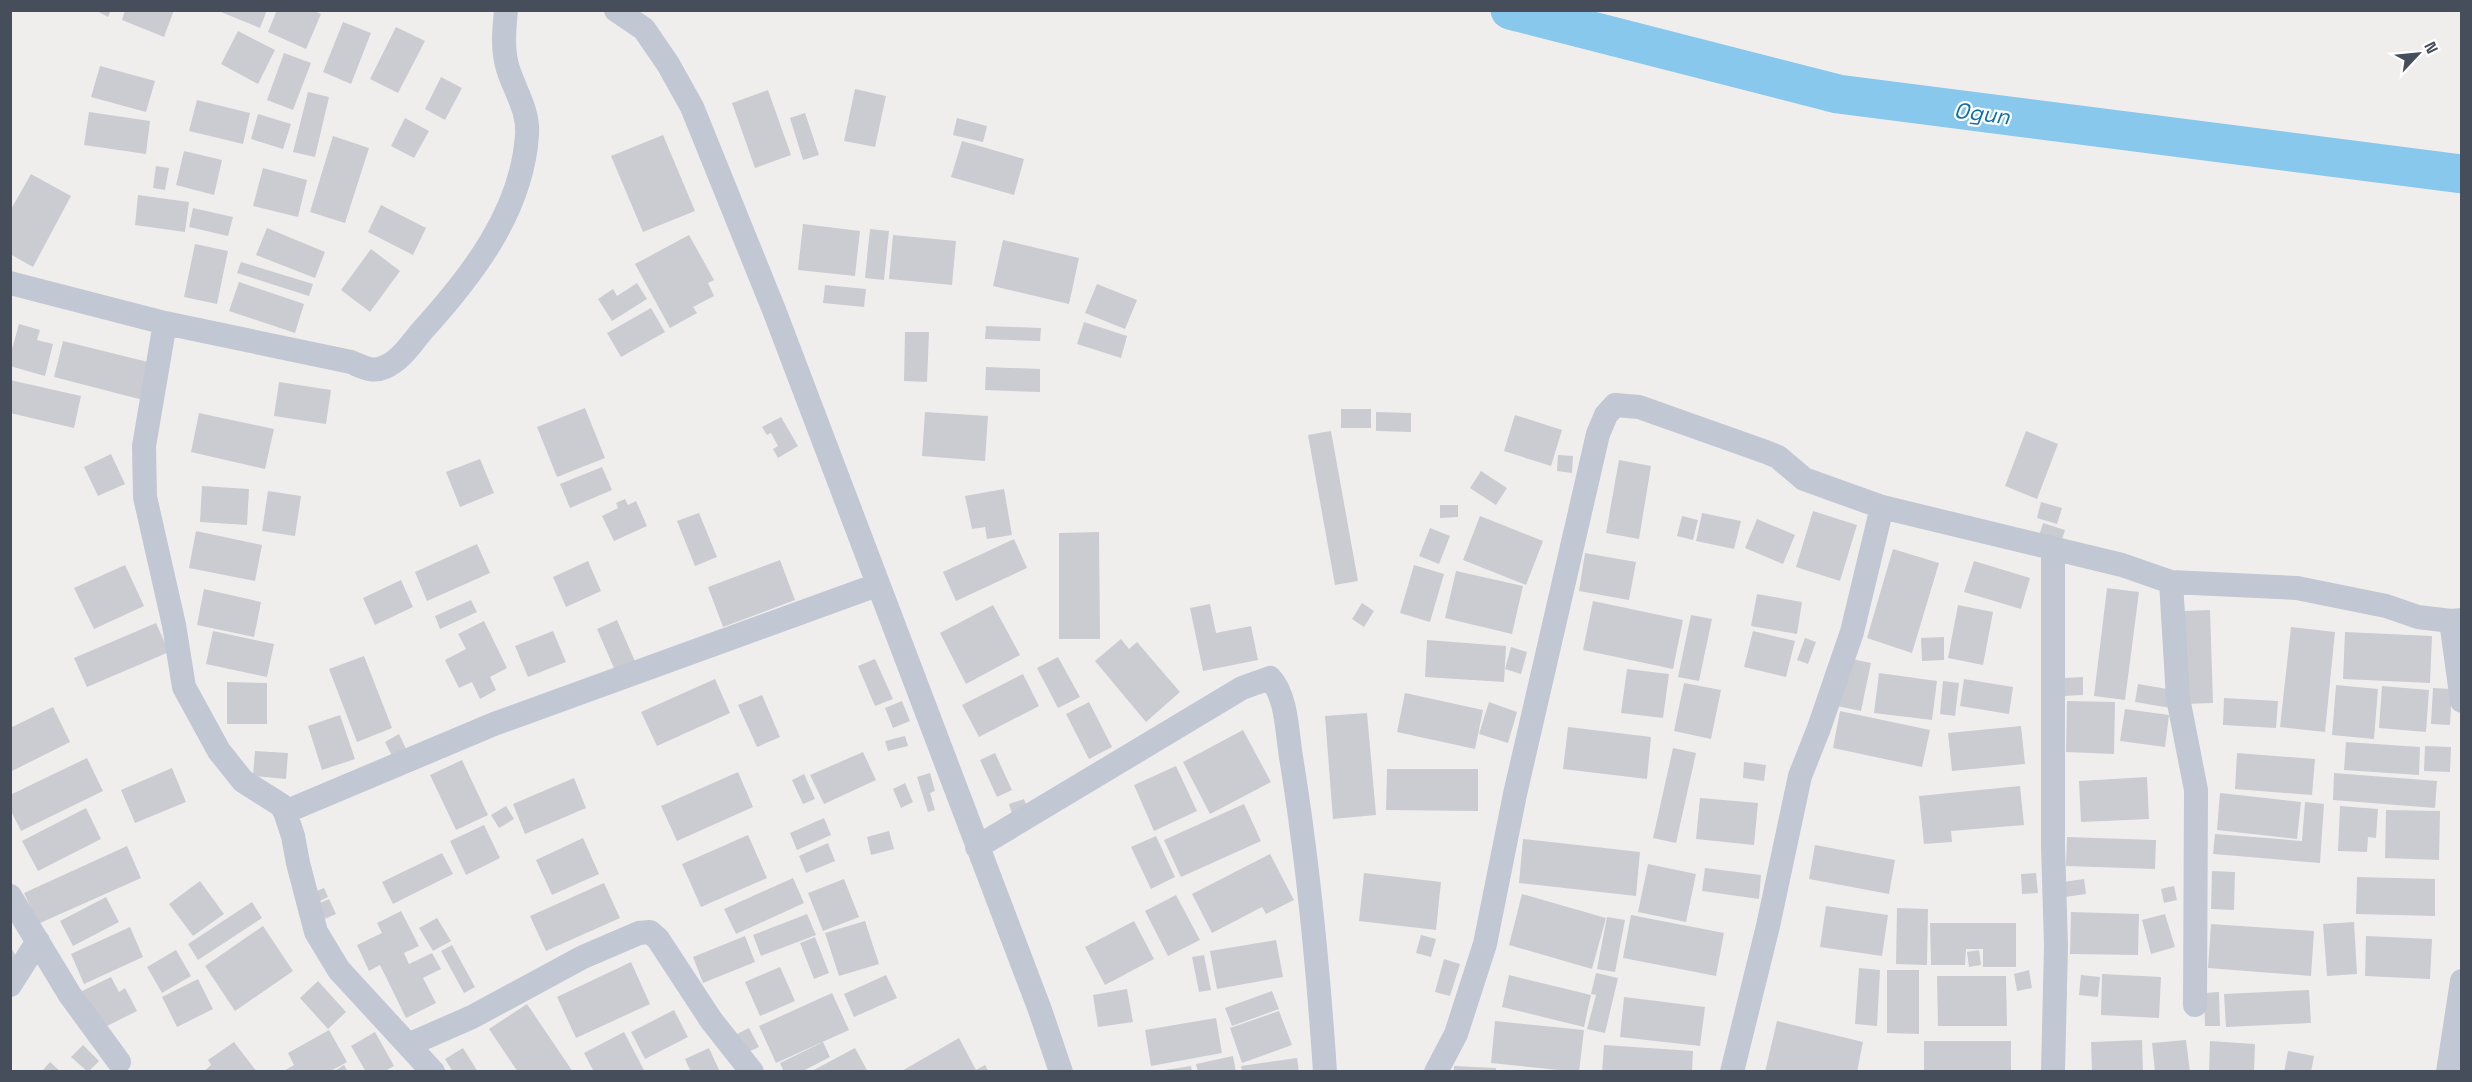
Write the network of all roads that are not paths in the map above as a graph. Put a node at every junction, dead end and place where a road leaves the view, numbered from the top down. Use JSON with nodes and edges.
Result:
{"nodes":[{"id":1,"x":506,"y":10,"type":"edge"},
{"id":2,"x":616,"y":10,"type":"edge"},
{"id":3,"x":10,"y":283,"type":"edge"},
{"id":4,"x":165,"y":323,"type":"junction"},
{"id":5,"x":1882,"y":507,"type":"junction"},
{"id":6,"x":2054,"y":549,"type":"junction"},
{"id":7,"x":2172,"y":582,"type":"junction"},
{"id":8,"x":877,"y":585,"type":"junction"},
{"id":9,"x":2456,"y":620,"type":"edge"},
{"id":10,"x":2462,"y":702,"type":"edge"},
{"id":11,"x":285,"y":812,"type":"junction"},
{"id":12,"x":977,"y":847,"type":"junction"},
{"id":13,"x":10,"y":896,"type":"edge"},
{"id":14,"x":38,"y":941,"type":"junction"},
{"id":15,"x":2462,"y":981,"type":"edge"},
{"id":16,"x":10,"y":985,"type":"edge"},
{"id":17,"x":2195,"y":1005,"type":"dead end"},
{"id":18,"x":408,"y":1045,"type":"junction"},
{"id":19,"x":119,"y":1062,"type":"dead end"},
{"id":20,"x":433,"y":1071,"type":"edge"},
{"id":21,"x":752,"y":1071,"type":"edge"},
{"id":22,"x":1061,"y":1071,"type":"edge"},
{"id":23,"x":1325,"y":1071,"type":"edge"},
{"id":24,"x":1436,"y":1071,"type":"edge"},
{"id":25,"x":1732,"y":1071,"type":"edge"},
{"id":26,"x":2053,"y":1071,"type":"edge"},
{"id":27,"x":2448,"y":1071,"type":"edge"}],
"edges":[{"from":1,"to":4,"type":"street"},
{"from":2,"to":8,"type":"street"},
{"from":3,"to":4,"type":"street"},
{"from":4,"to":11,"type":"street"},
{"from":5,"to":6,"type":"street"},
{"from":5,"to":24,"type":"street"},
{"from":5,"to":25,"type":"street"},
{"from":6,"to":7,"type":"street"},
{"from":6,"to":26,"type":"street"},
{"from":7,"to":9,"type":"street"},
{"from":7,"to":17,"type":"street"},
{"from":8,"to":11,"type":"street"},
{"from":8,"to":12,"type":"street"},
{"from":9,"to":10,"type":"street"},
{"from":11,"to":18,"type":"street"},
{"from":12,"to":22,"type":"street"},
{"from":12,"to":23,"type":"street"},
{"from":13,"to":14,"type":"street"},
{"from":14,"to":16,"type":"street"},
{"from":14,"to":19,"type":"street"},
{"from":15,"to":27,"type":"street"},
{"from":18,"to":20,"type":"street"},
{"from":18,"to":21,"type":"street"}]}
